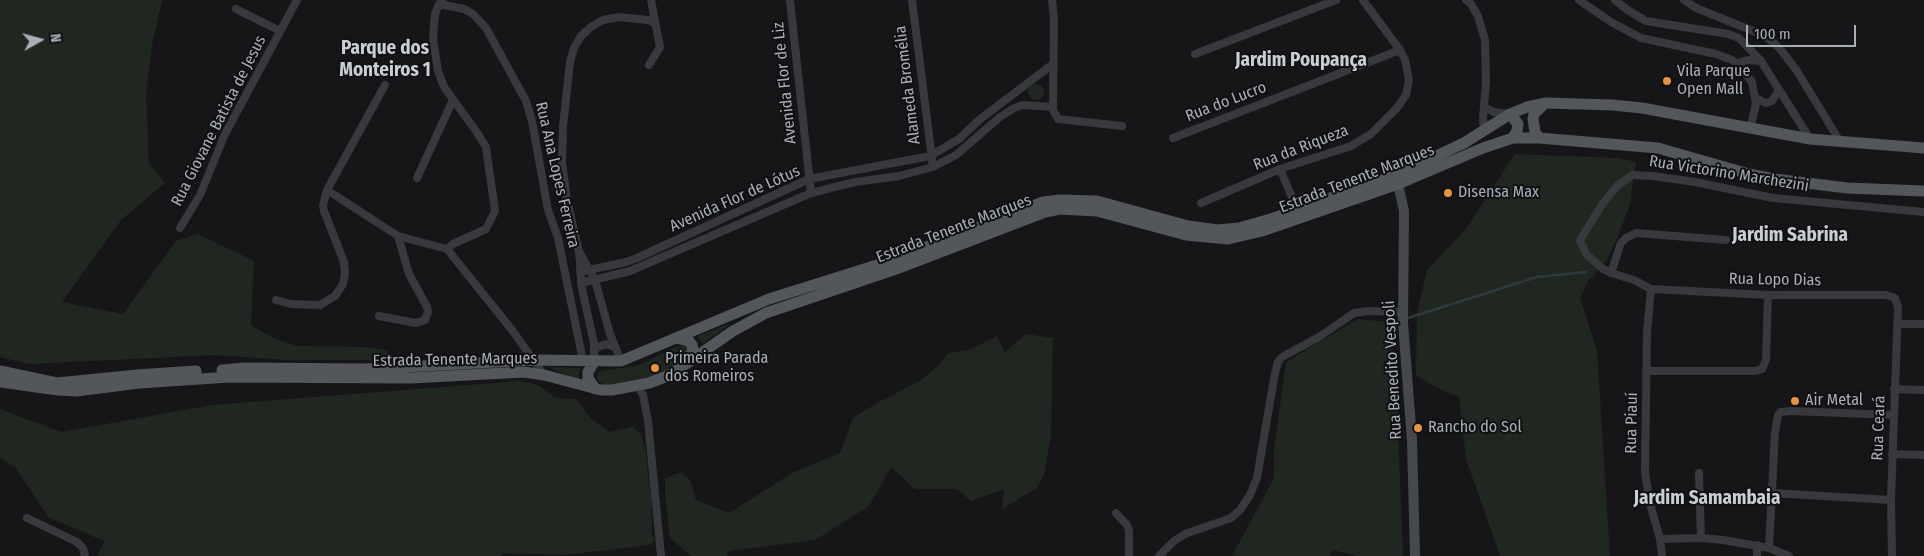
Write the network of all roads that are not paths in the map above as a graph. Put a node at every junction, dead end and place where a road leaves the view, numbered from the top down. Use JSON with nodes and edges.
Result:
{"nodes":[{"id":1,"x":297,"y":0,"type":"edge"},
{"id":2,"x":651,"y":0,"type":"edge"},
{"id":3,"x":790,"y":0,"type":"edge"},
{"id":4,"x":912,"y":0,"type":"edge"},
{"id":5,"x":1052,"y":0,"type":"edge"},
{"id":6,"x":1336,"y":0,"type":"edge"},
{"id":7,"x":1363,"y":0,"type":"edge"},
{"id":8,"x":1466,"y":0,"type":"edge"},
{"id":9,"x":1579,"y":0,"type":"edge"},
{"id":10,"x":1614,"y":0,"type":"edge"},
{"id":11,"x":1684,"y":0,"type":"edge"},
{"id":12,"x":442,"y":2,"type":"edge"},
{"id":13,"x":236,"y":9,"type":"dead end"},
{"id":14,"x":654,"y":23,"type":"junction"},
{"id":15,"x":280,"y":31,"type":"junction"},
{"id":16,"x":1400,"y":50,"type":"junction"},
{"id":17,"x":1195,"y":54,"type":"dead end"},
{"id":18,"x":1761,"y":61,"type":"junction"},
{"id":19,"x":1053,"y":64,"type":"junction"},
{"id":20,"x":649,"y":65,"type":"dead end"},
{"id":21,"x":1739,"y":65,"type":"junction"},
{"id":22,"x":385,"y":85,"type":"dead end"},
{"id":23,"x":1779,"y":90,"type":"junction"},
{"id":24,"x":1756,"y":98,"type":"junction"},
{"id":25,"x":453,"y":100,"type":"junction"},
{"id":26,"x":1546,"y":104,"type":"junction"},
{"id":27,"x":1053,"y":107,"type":"junction"},
{"id":28,"x":1484,"y":107,"type":"junction"},
{"id":29,"x":1510,"y":114,"type":"junction"},
{"id":30,"x":1122,"y":126,"type":"dead end"},
{"id":31,"x":1750,"y":129,"type":"junction"},
{"id":32,"x":1484,"y":130,"type":"junction"},
{"id":33,"x":1173,"y":138,"type":"dead end"},
{"id":34,"x":1513,"y":138,"type":"junction"},
{"id":35,"x":1539,"y":138,"type":"junction"},
{"id":36,"x":1810,"y":139,"type":"junction"},
{"id":37,"x":1839,"y":140,"type":"junction"},
{"id":38,"x":1496,"y":144,"type":"junction"},
{"id":39,"x":1924,"y":148,"type":"edge"},
{"id":40,"x":930,"y":156,"type":"junction"},
{"id":41,"x":933,"y":167,"type":"junction"},
{"id":42,"x":1280,"y":169,"type":"junction"},
{"id":43,"x":417,"y":178,"type":"dead end"},
{"id":44,"x":809,"y":179,"type":"junction"},
{"id":45,"x":1398,"y":184,"type":"junction"},
{"id":46,"x":326,"y":190,"type":"junction"},
{"id":47,"x":1924,"y":191,"type":"edge"},
{"id":48,"x":811,"y":192,"type":"junction"},
{"id":49,"x":1201,"y":203,"type":"dead end"},
{"id":50,"x":1296,"y":209,"type":"junction"},
{"id":51,"x":1924,"y":212,"type":"edge"},
{"id":52,"x":180,"y":228,"type":"dead end"},
{"id":53,"x":398,"y":236,"type":"junction"},
{"id":54,"x":1726,"y":240,"type":"dead end"},
{"id":55,"x":447,"y":249,"type":"junction"},
{"id":56,"x":579,"y":252,"type":"junction"},
{"id":57,"x":590,"y":270,"type":"junction"},
{"id":58,"x":580,"y":272,"type":"junction"},
{"id":59,"x":1611,"y":273,"type":"junction"},
{"id":60,"x":594,"y":280,"type":"junction"},
{"id":61,"x":581,"y":283,"type":"junction"},
{"id":62,"x":1651,"y":289,"type":"junction"},
{"id":63,"x":1768,"y":295,"type":"junction"},
{"id":64,"x":276,"y":300,"type":"dead end"},
{"id":65,"x":1897,"y":302,"type":"joint"},
{"id":66,"x":1403,"y":312,"type":"junction"},
{"id":67,"x":379,"y":316,"type":"dead end"},
{"id":68,"x":1897,"y":324,"type":"junction"},
{"id":69,"x":1924,"y":324,"type":"edge"},
{"id":70,"x":676,"y":338,"type":"junction"},
{"id":71,"x":615,"y":347,"type":"junction"},
{"id":72,"x":591,"y":358,"type":"junction"},
{"id":73,"x":533,"y":360,"type":"junction"},
{"id":74,"x":621,"y":361,"type":"junction"},
{"id":75,"x":686,"y":364,"type":"junction"},
{"id":76,"x":0,"y":371,"type":"edge"},
{"id":77,"x":1646,"y":371,"type":"junction"},
{"id":78,"x":544,"y":375,"type":"junction"},
{"id":79,"x":0,"y":382,"type":"edge"},
{"id":80,"x":654,"y":382,"type":"junction"},
{"id":81,"x":637,"y":385,"type":"junction"},
{"id":82,"x":595,"y":389,"type":"junction"},
{"id":83,"x":1894,"y":389,"type":"junction"},
{"id":84,"x":1924,"y":390,"type":"edge"},
{"id":85,"x":1893,"y":415,"type":"junction"},
{"id":86,"x":648,"y":421,"type":"junction"},
{"id":87,"x":1892,"y":454,"type":"junction"},
{"id":88,"x":1924,"y":455,"type":"edge"},
{"id":89,"x":1698,"y":473,"type":"dead end"},
{"id":90,"x":1772,"y":493,"type":"junction"},
{"id":91,"x":1891,"y":500,"type":"junction"},
{"id":92,"x":1116,"y":513,"type":"dead end"},
{"id":93,"x":27,"y":518,"type":"dead end"},
{"id":94,"x":1701,"y":538,"type":"junction"},
{"id":95,"x":1660,"y":539,"type":"junction"},
{"id":96,"x":1757,"y":545,"type":"junction"},
{"id":97,"x":1769,"y":548,"type":"junction"},
{"id":98,"x":85,"y":556,"type":"edge"},
{"id":99,"x":661,"y":556,"type":"edge"},
{"id":100,"x":1129,"y":556,"type":"edge"},
{"id":101,"x":1159,"y":556,"type":"edge"},
{"id":102,"x":1415,"y":556,"type":"edge"},
{"id":103,"x":1662,"y":556,"type":"edge"},
{"id":104,"x":1757,"y":556,"type":"edge"},
{"id":105,"x":1788,"y":556,"type":"edge"},
{"id":106,"x":1892,"y":556,"type":"edge"}],
"edges":[{"from":1,"to":15,"type":"street","name":"Rua Giovane Batista de Jesus"},
{"from":2,"to":14,"type":"street"},
{"from":3,"to":44,"type":"street","name":"Avenida Flor de Liz"},
{"from":4,"to":40,"type":"street","name":"Alameda Bromélia"},
{"from":5,"to":19,"type":"street"},
{"from":6,"to":17,"type":"street"},
{"from":7,"to":16,"type":"street","name":"Rua da Riqueza"},
{"from":8,"to":28,"type":"street"},
{"from":9,"to":21,"type":"street"},
{"from":10,"to":18,"type":"street"},
{"from":11,"to":37,"type":"street"},
{"from":12,"to":25,"type":"street"},
{"from":12,"to":72,"type":"street","name":"Rua Ana Lopes Ferreira"},
{"from":13,"to":15,"type":"street"},
{"from":14,"to":20,"type":"street"},
{"from":14,"to":56,"type":"street"},
{"from":15,"to":52,"type":"street","name":"Rua Giovane Batista de Jesus"},
{"from":16,"to":33,"type":"street","name":"Rua do Lucro"},
{"from":16,"to":42,"type":"street","name":"Rua da Riqueza"},
{"from":18,"to":21,"type":"street"},
{"from":18,"to":23,"type":"street"},
{"from":19,"to":27,"type":"street"},
{"from":19,"to":40,"type":"street","name":"Avenida Flor de Lótus"},
{"from":21,"to":24,"type":"street"},
{"from":22,"to":46,"type":"street"},
{"from":23,"to":24,"type":"street"},
{"from":23,"to":36,"type":"street"},
{"from":24,"to":31,"type":"street"},
{"from":25,"to":43,"type":"street"},
{"from":25,"to":55,"type":"street"},
{"from":26,"to":29,"type":"main road","name":"Estrada Tenente Marques"},
{"from":26,"to":31,"type":"main road","name":"Estrada Tenente Marques"},
{"from":26,"to":35,"type":"main road"},
{"from":27,"to":30,"type":"street"},
{"from":27,"to":41,"type":"street","name":"Avenida Flor de Lótus"},
{"from":28,"to":29,"type":"street"},
{"from":28,"to":32,"type":"street"},
{"from":29,"to":32,"type":"main road","name":"Estrada Tenente Marques"},
{"from":29,"to":34,"type":"main road"},
{"from":31,"to":36,"type":"main road","name":"Estrada Tenente Marques"},
{"from":32,"to":38,"type":"main road"},
{"from":32,"to":50,"type":"main road","name":"Estrada Tenente Marques"},
{"from":34,"to":35,"type":"main road","name":"Estrada Tenente Marques"},
{"from":34,"to":38,"type":"main road","name":"Estrada Tenente Marques"},
{"from":35,"to":47,"type":"main road","name":"Estrada Tenente Marques"},
{"from":36,"to":37,"type":"main road","name":"Estrada Tenente Marques"},
{"from":37,"to":39,"type":"main road","name":"Estrada Tenente Marques"},
{"from":38,"to":45,"type":"main road","name":"Estrada Tenente Marques"},
{"from":40,"to":41,"type":"street","name":"Alameda Bromélia"},
{"from":40,"to":44,"type":"street","name":"Avenida Flor de Lótus"},
{"from":41,"to":48,"type":"street","name":"Avenida Flor de Lótus"},
{"from":42,"to":49,"type":"street","name":"Rua da Riqueza"},
{"from":42,"to":50,"type":"street"},
{"from":44,"to":48,"type":"street","name":"Avenida Flor de Liz"},
{"from":44,"to":57,"type":"street","name":"Avenida Flor de Lótus"},
{"from":45,"to":66,"type":"street","name":"Rua Benedito Vespoli"},
{"from":45,"to":75,"type":"main road","name":"Estrada Tenente Marques"},
{"from":46,"to":53,"type":"street"},
{"from":46,"to":64,"type":"street"},
{"from":48,"to":60,"type":"street","name":"Avenida Flor de Lótus"},
{"from":50,"to":70,"type":"main road","name":"Estrada Tenente Marques"},
{"from":51,"to":59,"type":"street","name":"Rua Victorino Marchezini"},
{"from":53,"to":55,"type":"street"},
{"from":53,"to":67,"type":"street"},
{"from":54,"to":59,"type":"street"},
{"from":55,"to":73,"type":"street"},
{"from":56,"to":57,"type":"street"},
{"from":56,"to":58,"type":"street"},
{"from":57,"to":58,"type":"street","name":"Avenida Flor de Lótus"},
{"from":57,"to":60,"type":"street"},
{"from":58,"to":61,"type":"street"},
{"from":59,"to":62,"type":"street"},
{"from":60,"to":61,"type":"street","name":"Avenida Flor de Lótus"},
{"from":60,"to":71,"type":"street"},
{"from":61,"to":72,"type":"street"},
{"from":62,"to":63,"type":"street","name":"Rua Lopo Dias"},
{"from":62,"to":77,"type":"street","name":"Rua Piauí"},
{"from":63,"to":65,"type":"street","name":"Rua Lopo Dias"},
{"from":63,"to":77,"type":"street"},
{"from":65,"to":68,"type":"street","name":"Rua Ceará"},
{"from":66,"to":101,"type":"street"},
{"from":66,"to":102,"type":"street","name":"Rua Benedito Vespoli"},
{"from":68,"to":69,"type":"street"},
{"from":68,"to":83,"type":"street","name":"Rua Ceará"},
{"from":70,"to":74,"type":"main road","name":"Estrada Tenente Marques"},
{"from":70,"to":75,"type":"main road"},
{"from":71,"to":72,"type":"street"},
{"from":71,"to":74,"type":"street"},
{"from":72,"to":73,"type":"main road","name":"Estrada Tenente Marques"},
{"from":72,"to":74,"type":"main road","name":"Estrada Tenente Marques"},
{"from":72,"to":82,"type":"main road"},
{"from":73,"to":76,"type":"main road","name":"Estrada Tenente Marques"},
{"from":73,"to":78,"type":"street"},
{"from":75,"to":80,"type":"main road","name":"Estrada Tenente Marques"},
{"from":77,"to":95,"type":"street","name":"Rua Piauí"},
{"from":78,"to":79,"type":"main road","name":"Estrada Tenente Marques"},
{"from":78,"to":82,"type":"main road","name":"Estrada Tenente Marques"},
{"from":80,"to":81,"type":"main road","name":"Estrada Tenente Marques"},
{"from":80,"to":86,"type":"street"},
{"from":81,"to":82,"type":"main road","name":"Estrada Tenente Marques"},
{"from":81,"to":86,"type":"street"},
{"from":83,"to":84,"type":"street"},
{"from":83,"to":85,"type":"street","name":"Rua Ceará"},
{"from":85,"to":87,"type":"street","name":"Rua Ceará"},
{"from":85,"to":90,"type":"street"},
{"from":86,"to":99,"type":"street"},
{"from":87,"to":88,"type":"street"},
{"from":87,"to":91,"type":"street","name":"Rua Ceará"},
{"from":89,"to":94,"type":"street"},
{"from":90,"to":91,"type":"street"},
{"from":90,"to":97,"type":"street"},
{"from":91,"to":106,"type":"street","name":"Rua Ceará"},
{"from":92,"to":100,"type":"street"},
{"from":93,"to":98,"type":"street"},
{"from":94,"to":95,"type":"street"},
{"from":94,"to":96,"type":"street"},
{"from":95,"to":103,"type":"street","name":"Rua Piauí"},
{"from":96,"to":97,"type":"street"},
{"from":96,"to":104,"type":"street"},
{"from":97,"to":105,"type":"street"}]}
